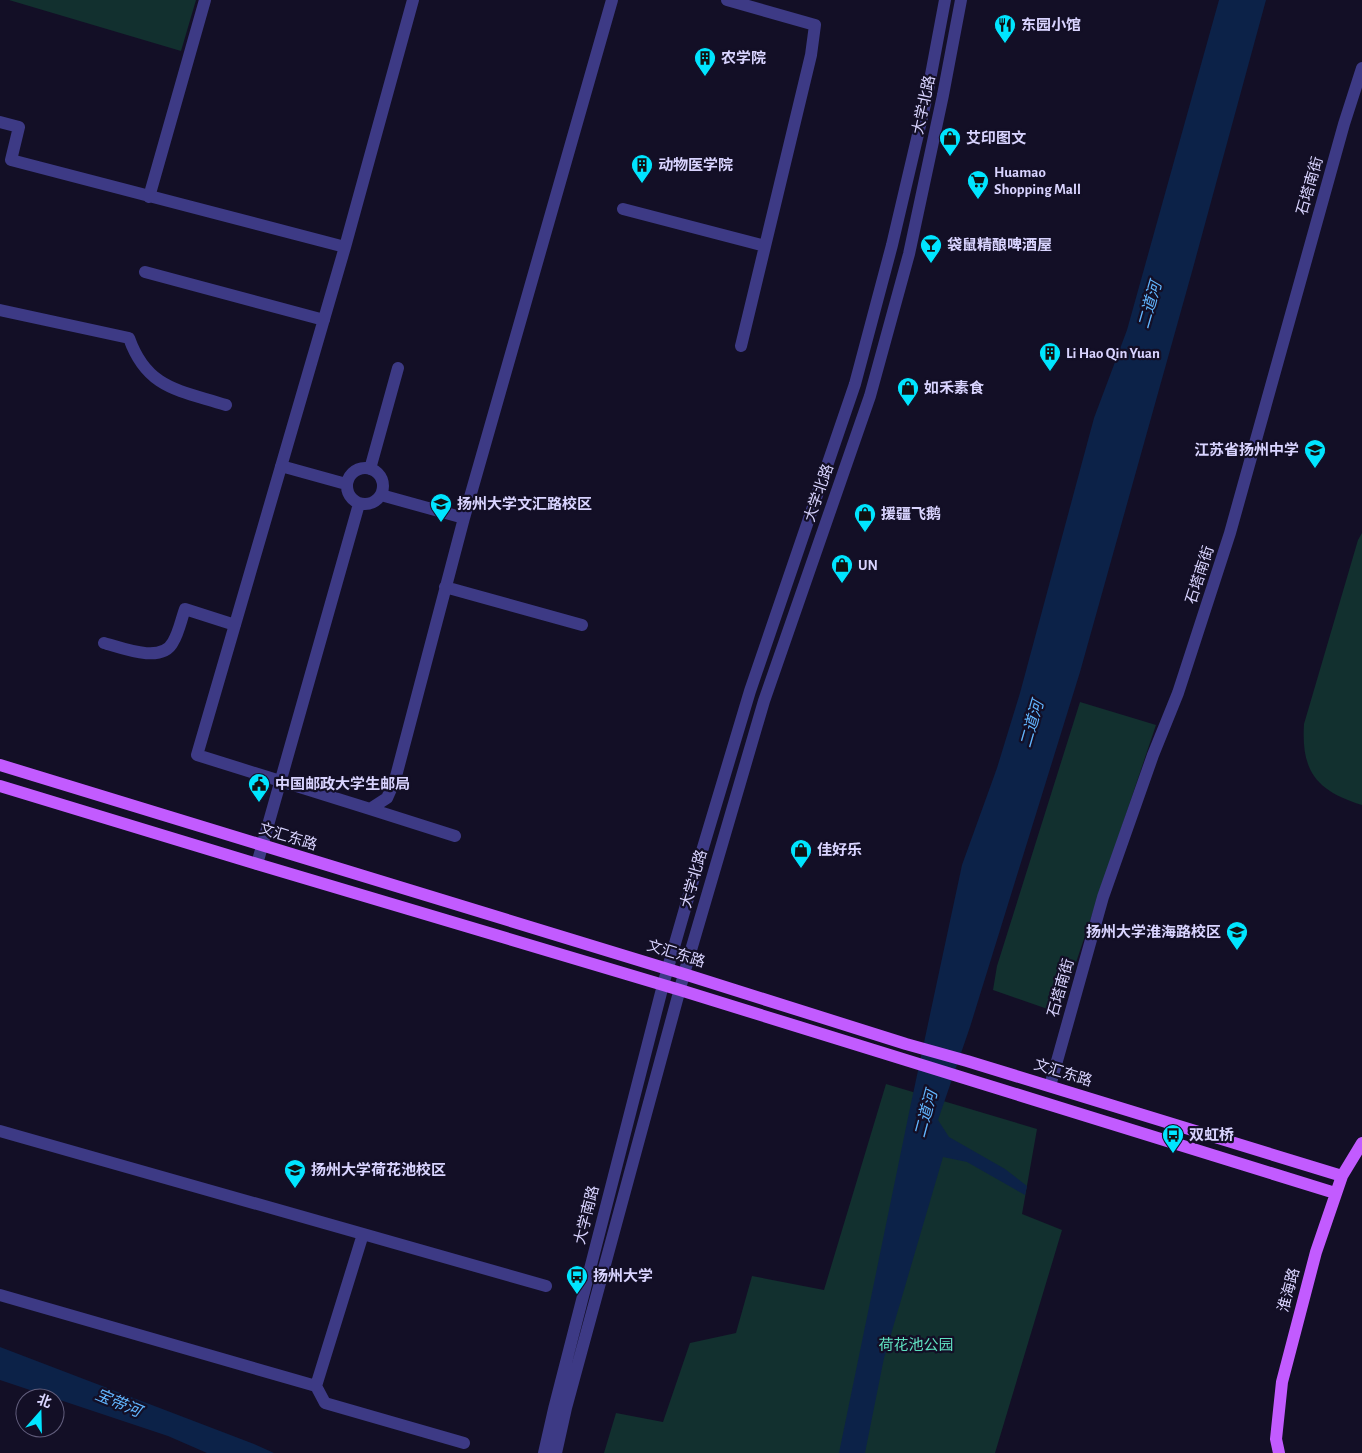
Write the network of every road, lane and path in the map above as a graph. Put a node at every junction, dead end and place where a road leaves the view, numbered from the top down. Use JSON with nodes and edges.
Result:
{"nodes":[{"id":1,"x":205,"y":0,"type":"edge"},
{"id":2,"x":414,"y":0,"type":"edge"},
{"id":3,"x":612,"y":0,"type":"edge"},
{"id":4,"x":727,"y":0,"type":"edge"},
{"id":5,"x":945,"y":0,"type":"edge"},
{"id":6,"x":962,"y":0,"type":"edge"},
{"id":7,"x":1362,"y":68,"type":"edge"},
{"id":8,"x":0,"y":122,"type":"edge"},
{"id":9,"x":149,"y":196,"type":"junction"},
{"id":10,"x":623,"y":209,"type":"dead end"},
{"id":11,"x":765,"y":246,"type":"junction"},
{"id":12,"x":345,"y":247,"type":"junction"},
{"id":13,"x":146,"y":272,"type":"dead end"},
{"id":14,"x":0,"y":310,"type":"edge"},
{"id":15,"x":324,"y":320,"type":"junction"},
{"id":16,"x":740,"y":346,"type":"dead end"},
{"id":17,"x":398,"y":368,"type":"dead end"},
{"id":18,"x":226,"y":404,"type":"dead end"},
{"id":19,"x":281,"y":466,"type":"junction"},
{"id":20,"x":370,"y":468,"type":"junction"},
{"id":21,"x":346,"y":484,"type":"junction"},
{"id":22,"x":381,"y":495,"type":"junction"},
{"id":23,"x":359,"y":504,"type":"junction"},
{"id":24,"x":464,"y":518,"type":"junction"},
{"id":25,"x":445,"y":586,"type":"junction"},
{"id":26,"x":235,"y":625,"type":"junction"},
{"id":27,"x":582,"y":625,"type":"dead end"},
{"id":28,"x":104,"y":643,"type":"dead end"},
{"id":29,"x":0,"y":766,"type":"edge"},
{"id":30,"x":281,"y":780,"type":"junction"},
{"id":31,"x":0,"y":786,"type":"edge"},
{"id":32,"x":370,"y":809,"type":"junction"},
{"id":33,"x":455,"y":836,"type":"dead end"},
{"id":34,"x":262,"y":846,"type":"junction"},
{"id":35,"x":257,"y":864,"type":"junction"},
{"id":36,"x":668,"y":969,"type":"junction"},
{"id":37,"x":684,"y":974,"type":"junction"},
{"id":38,"x":663,"y":985,"type":"junction"},
{"id":39,"x":680,"y":990,"type":"junction"},
{"id":40,"x":1050,"y":1086,"type":"junction"},
{"id":41,"x":0,"y":1131,"type":"edge"},
{"id":42,"x":1362,"y":1143,"type":"edge"},
{"id":43,"x":1342,"y":1176,"type":"junction"},
{"id":44,"x":1335,"y":1193,"type":"junction"},
{"id":45,"x":363,"y":1234,"type":"junction"},
{"id":46,"x":546,"y":1286,"type":"dead end"},
{"id":47,"x":0,"y":1295,"type":"edge"},
{"id":48,"x":316,"y":1386,"type":"junction"},
{"id":49,"x":464,"y":1443,"type":"dead end"},
{"id":50,"x":544,"y":1453,"type":"edge"},
{"id":51,"x":556,"y":1453,"type":"edge"},
{"id":52,"x":1279,"y":1453,"type":"edge"}],
"edges":[{"from":1,"to":9,"type":"street"},
{"from":2,"to":12,"type":"street"},
{"from":3,"to":24,"type":"street"},
{"from":4,"to":11,"type":"street"},
{"from":5,"to":36,"type":"street","name":"大学北路"},
{"from":6,"to":37,"type":"street","name":"大学北路"},
{"from":7,"to":40,"type":"street","name":"石塔南街"},
{"from":8,"to":9,"type":"street"},
{"from":9,"to":12,"type":"street"},
{"from":10,"to":11,"type":"street"},
{"from":11,"to":16,"type":"street"},
{"from":12,"to":15,"type":"street"},
{"from":13,"to":15,"type":"street"},
{"from":14,"to":18,"type":"street"},
{"from":15,"to":19,"type":"street"},
{"from":17,"to":20,"type":"street"},
{"from":19,"to":21,"type":"street"},
{"from":19,"to":26,"type":"street"},
{"from":20,"to":21,"type":"street"},
{"from":20,"to":22,"type":"street"},
{"from":21,"to":23,"type":"street"},
{"from":22,"to":23,"type":"street"},
{"from":22,"to":24,"type":"street"},
{"from":23,"to":30,"type":"street"},
{"from":24,"to":25,"type":"street"},
{"from":25,"to":27,"type":"street"},
{"from":25,"to":32,"type":"street"},
{"from":26,"to":28,"type":"street"},
{"from":26,"to":30,"type":"street"},
{"from":29,"to":34,"type":"main road","name":"文汇东路"},
{"from":30,"to":32,"type":"street"},
{"from":30,"to":34,"type":"street"},
{"from":31,"to":35,"type":"main road"},
{"from":32,"to":33,"type":"street"},
{"from":34,"to":35,"type":"street"},
{"from":34,"to":36,"type":"main road","name":"文汇东路"},
{"from":35,"to":38,"type":"main road"},
{"from":36,"to":37,"type":"main road","name":"文汇东路"},
{"from":36,"to":38,"type":"street","name":"大学北路"},
{"from":37,"to":39,"type":"street","name":"大学北路"},
{"from":37,"to":40,"type":"main road","name":"文汇东路"},
{"from":38,"to":39,"type":"main road"},
{"from":38,"to":50,"type":"street","name":"大学南路"},
{"from":39,"to":44,"type":"main road"},
{"from":39,"to":51,"type":"street","name":"大学南路"},
{"from":40,"to":43,"type":"main road","name":"文汇东路"},
{"from":41,"to":45,"type":"street"},
{"from":42,"to":43,"type":"main road","name":"淮海路"},
{"from":43,"to":44,"type":"main road","name":"淮海路"},
{"from":44,"to":52,"type":"main road","name":"淮海路"},
{"from":45,"to":46,"type":"street"},
{"from":45,"to":48,"type":"street"},
{"from":47,"to":48,"type":"street"},
{"from":48,"to":49,"type":"street"}]}
